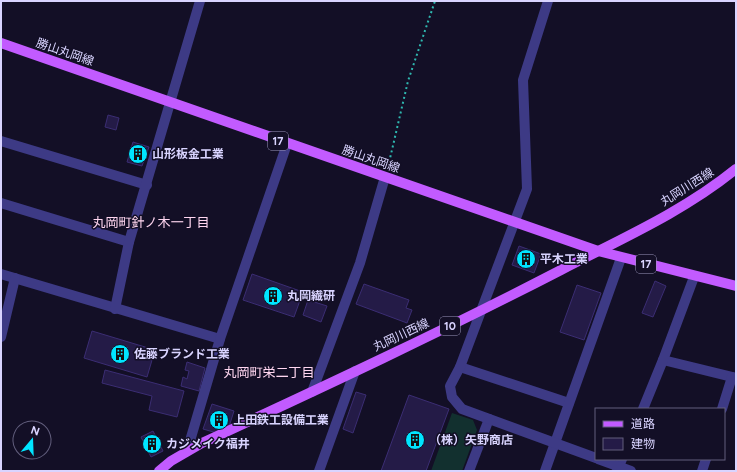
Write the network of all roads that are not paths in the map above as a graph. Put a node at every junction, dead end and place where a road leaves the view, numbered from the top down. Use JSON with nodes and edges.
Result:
{"nodes":[{"id":1,"x":200,"y":1,"type":"edge"},
{"id":2,"x":548,"y":1,"type":"edge"},
{"id":3,"x":1,"y":43,"type":"edge"},
{"id":4,"x":171,"y":103,"type":"junction"},
{"id":5,"x":1,"y":141,"type":"edge"},
{"id":6,"x":287,"y":144,"type":"junction"},
{"id":7,"x":736,"y":169,"type":"edge"},
{"id":8,"x":385,"y":177,"type":"junction"},
{"id":9,"x":147,"y":185,"type":"junction"},
{"id":10,"x":1,"y":204,"type":"edge"},
{"id":11,"x":514,"y":222,"type":"junction"},
{"id":12,"x":129,"y":242,"type":"junction"},
{"id":13,"x":598,"y":251,"type":"junction"},
{"id":14,"x":622,"y":258,"type":"junction"},
{"id":15,"x":1,"y":274,"type":"edge"},
{"id":16,"x":694,"y":277,"type":"junction"},
{"id":17,"x":15,"y":278,"type":"junction"},
{"id":18,"x":736,"y":286,"type":"edge"},
{"id":19,"x":115,"y":308,"type":"junction"},
{"id":20,"x":481,"y":312,"type":"junction"},
{"id":21,"x":1,"y":337,"type":"edge"},
{"id":22,"x":220,"y":339,"type":"junction"},
{"id":23,"x":663,"y":360,"type":"junction"},
{"id":24,"x":460,"y":367,"type":"junction"},
{"id":25,"x":355,"y":371,"type":"junction"},
{"id":26,"x":734,"y":378,"type":"edge"},
{"id":27,"x":312,"y":392,"type":"junction"},
{"id":28,"x":569,"y":403,"type":"junction"},
{"id":29,"x":643,"y":408,"type":"edge"},
{"id":30,"x":722,"y":408,"type":"edge"},
{"id":31,"x":489,"y":419,"type":"junction"},
{"id":32,"x":555,"y":443,"type":"junction"},
{"id":33,"x":187,"y":451,"type":"junction"},
{"id":34,"x":595,"y":458,"type":"edge"},
{"id":35,"x":600,"y":460,"type":"edge"},
{"id":36,"x":706,"y":460,"type":"edge"},
{"id":37,"x":619,"y":466,"type":"edge"},
{"id":38,"x":158,"y":471,"type":"edge"},
{"id":39,"x":319,"y":471,"type":"edge"},
{"id":40,"x":469,"y":471,"type":"edge"},
{"id":41,"x":545,"y":471,"type":"edge"},
{"id":42,"x":631,"y":471,"type":"edge"},
{"id":43,"x":702,"y":471,"type":"edge"}],
"edges":[{"from":1,"to":4,"type":"street"},
{"from":2,"to":11,"type":"street"},
{"from":3,"to":4,"type":"main road","name":"勝山丸岡線","number":"17"},
{"from":4,"to":6,"type":"main road","name":"勝山丸岡線","number":"17"},
{"from":4,"to":9,"type":"street"},
{"from":5,"to":9,"type":"street"},
{"from":6,"to":8,"type":"main road","name":"勝山丸岡線","number":"17"},
{"from":6,"to":22,"type":"street"},
{"from":7,"to":13,"type":"main road","name":"丸岡川西線","number":"10"},
{"from":8,"to":11,"type":"main road","name":"勝山丸岡線","number":"17"},
{"from":8,"to":27,"type":"street"},
{"from":9,"to":12,"type":"street"},
{"from":10,"to":12,"type":"street"},
{"from":11,"to":13,"type":"main road","name":"勝山丸岡線","number":"17"},
{"from":11,"to":20,"type":"street"},
{"from":12,"to":19,"type":"street"},
{"from":13,"to":14,"type":"main road","name":"勝山丸岡線","number":"17"},
{"from":13,"to":20,"type":"main road","name":"丸岡川西線","number":"10"},
{"from":14,"to":16,"type":"main road","name":"勝山丸岡線","number":"17"},
{"from":14,"to":28,"type":"street"},
{"from":15,"to":17,"type":"street"},
{"from":16,"to":18,"type":"main road","name":"勝山丸岡線","number":"17"},
{"from":16,"to":23,"type":"street"},
{"from":17,"to":19,"type":"street"},
{"from":17,"to":21,"type":"street"},
{"from":19,"to":22,"type":"street"},
{"from":20,"to":24,"type":"street"},
{"from":20,"to":25,"type":"main road","name":"丸岡川西線","number":"10"},
{"from":22,"to":33,"type":"street"},
{"from":23,"to":26,"type":"street"},
{"from":23,"to":29,"type":"street"},
{"from":24,"to":28,"type":"street"},
{"from":24,"to":31,"type":"street"},
{"from":25,"to":27,"type":"main road","name":"丸岡川西線","number":"10"},
{"from":25,"to":39,"type":"street"},
{"from":26,"to":30,"type":"street"},
{"from":27,"to":33,"type":"main road","name":"丸岡川西線","number":"10"},
{"from":28,"to":32,"type":"street"},
{"from":31,"to":32,"type":"street"},
{"from":31,"to":40,"type":"street"},
{"from":32,"to":34,"type":"street"},
{"from":32,"to":41,"type":"street"},
{"from":33,"to":38,"type":"main road","name":"丸岡川西線","number":"10"},
{"from":35,"to":37,"type":"street"},
{"from":36,"to":43,"type":"street"},
{"from":37,"to":42,"type":"street"}]}
